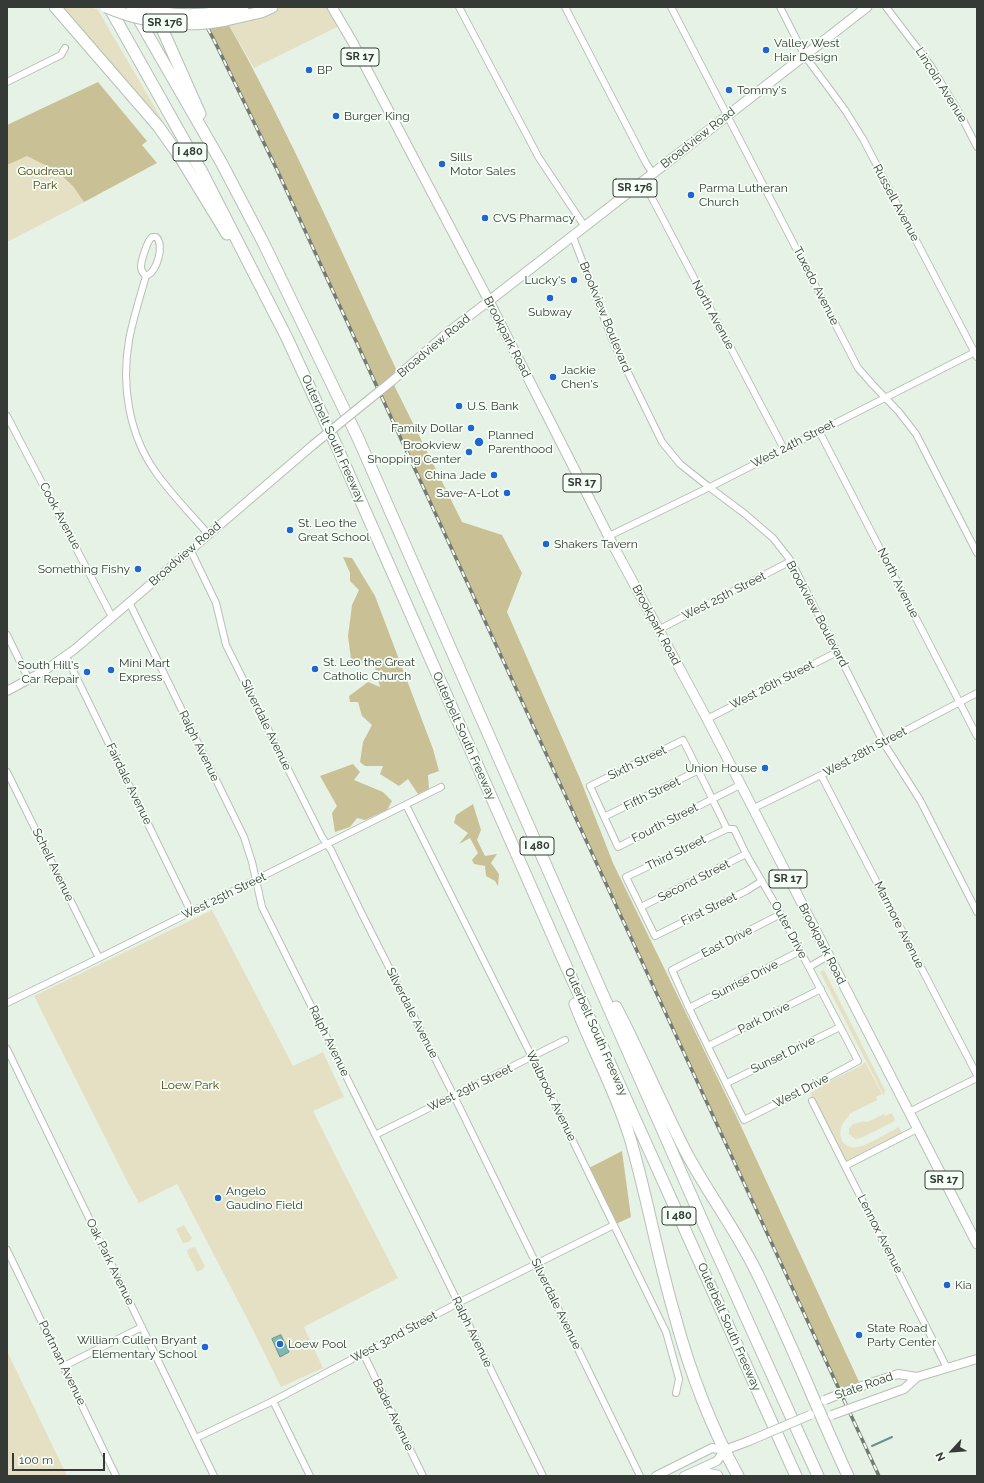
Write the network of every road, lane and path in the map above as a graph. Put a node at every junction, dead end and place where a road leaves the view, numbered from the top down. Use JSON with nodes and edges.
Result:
{"nodes":[{"id":1,"x":56,"y":7,"type":"edge"},
{"id":2,"x":107,"y":7,"type":"edge"},
{"id":3,"x":132,"y":7,"type":"edge"},
{"id":4,"x":152,"y":7,"type":"edge"},
{"id":5,"x":244,"y":7,"type":"edge"},
{"id":6,"x":272,"y":7,"type":"edge"},
{"id":7,"x":332,"y":7,"type":"edge"},
{"id":8,"x":459,"y":7,"type":"edge"},
{"id":9,"x":566,"y":7,"type":"edge"},
{"id":10,"x":671,"y":7,"type":"edge"},
{"id":11,"x":780,"y":7,"type":"edge"},
{"id":12,"x":867,"y":7,"type":"edge"},
{"id":13,"x":886,"y":7,"type":"edge"},
{"id":14,"x":224,"y":16,"type":"junction"},
{"id":15,"x":65,"y":48,"type":"dead end"},
{"id":16,"x":805,"y":56,"type":"junction"},
{"id":17,"x":7,"y":82,"type":"edge"},
{"id":18,"x":727,"y":116,"type":"junction"},
{"id":19,"x":977,"y":147,"type":"edge"},
{"id":20,"x":221,"y":162,"type":"junction"},
{"id":21,"x":653,"y":174,"type":"junction"},
{"id":22,"x":643,"y":181,"type":"junction"},
{"id":23,"x":585,"y":227,"type":"junction"},
{"id":24,"x":573,"y":237,"type":"junction"},
{"id":25,"x":146,"y":276,"type":"junction"},
{"id":26,"x":268,"y":299,"type":"junction"},
{"id":27,"x":489,"y":301,"type":"junction"},
{"id":28,"x":976,"y":353,"type":"edge"},
{"id":29,"x":886,"y":398,"type":"junction"},
{"id":30,"x":7,"y":416,"type":"edge"},
{"id":31,"x":819,"y":431,"type":"junction"},
{"id":32,"x":784,"y":450,"type":"junction"},
{"id":33,"x":709,"y":487,"type":"junction"},
{"id":34,"x":208,"y":534,"type":"junction"},
{"id":35,"x":609,"y":536,"type":"junction"},
{"id":36,"x":190,"y":549,"type":"junction"},
{"id":37,"x":977,"y":553,"type":"edge"},
{"id":38,"x":791,"y":561,"type":"junction"},
{"id":39,"x":128,"y":602,"type":"junction"},
{"id":40,"x":112,"y":617,"type":"junction"},
{"id":41,"x":658,"y":630,"type":"junction"},
{"id":42,"x":7,"y":635,"type":"edge"},
{"id":43,"x":837,"y":652,"type":"junction"},
{"id":44,"x":66,"y":656,"type":"junction"},
{"id":45,"x":29,"y":680,"type":"junction"},
{"id":46,"x":7,"y":691,"type":"edge"},
{"id":47,"x":977,"y":693,"type":"edge"},
{"id":48,"x":959,"y":702,"type":"junction"},
{"id":49,"x":707,"y":719,"type":"junction"},
{"id":50,"x":977,"y":736,"type":"edge"},
{"id":51,"x":683,"y":740,"type":"joint"},
{"id":52,"x":883,"y":742,"type":"junction"},
{"id":53,"x":699,"y":770,"type":"junction"},
{"id":54,"x":7,"y":772,"type":"edge"},
{"id":55,"x":821,"y":775,"type":"junction"},
{"id":56,"x":740,"y":785,"type":"junction"},
{"id":57,"x":441,"y":787,"type":"dead end"},
{"id":58,"x":712,"y":800,"type":"junction"},
{"id":59,"x":406,"y":805,"type":"junction"},
{"id":60,"x":752,"y":809,"type":"junction"},
{"id":61,"x":604,"y":817,"type":"junction"},
{"id":62,"x":727,"y":828,"type":"junction"},
{"id":63,"x":326,"y":845,"type":"junction"},
{"id":64,"x":746,"y":854,"type":"junction"},
{"id":65,"x":255,"y":880,"type":"junction"},
{"id":66,"x":762,"y":881,"type":"junction"},
{"id":67,"x":641,"y":907,"type":"junction"},
{"id":68,"x":191,"y":912,"type":"junction"},
{"id":69,"x":977,"y":912,"type":"edge"},
{"id":70,"x":781,"y":914,"type":"junction"},
{"id":71,"x":800,"y":952,"type":"junction"},
{"id":72,"x":584,"y":953,"type":"junction"},
{"id":73,"x":828,"y":956,"type":"junction"},
{"id":74,"x":562,"y":957,"type":"junction"},
{"id":75,"x":99,"y":958,"type":"junction"},
{"id":76,"x":809,"y":967,"type":"junction"},
{"id":77,"x":821,"y":989,"type":"junction"},
{"id":78,"x":7,"y":1003,"type":"edge"},
{"id":79,"x":689,"y":1008,"type":"junction"},
{"id":80,"x":840,"y":1027,"type":"junction"},
{"id":81,"x":565,"y":1040,"type":"dead end"},
{"id":82,"x":708,"y":1046,"type":"junction"},
{"id":83,"x":7,"y":1049,"type":"edge"},
{"id":84,"x":532,"y":1057,"type":"junction"},
{"id":85,"x":858,"y":1061,"type":"joint"},
{"id":86,"x":977,"y":1077,"type":"edge"},
{"id":87,"x":727,"y":1082,"type":"junction"},
{"id":88,"x":454,"y":1096,"type":"junction"},
{"id":89,"x":812,"y":1101,"type":"dead end"},
{"id":90,"x":909,"y":1112,"type":"junction"},
{"id":91,"x":917,"y":1129,"type":"junction"},
{"id":92,"x":375,"y":1135,"type":"junction"},
{"id":93,"x":845,"y":1166,"type":"junction"},
{"id":94,"x":614,"y":1225,"type":"junction"},
{"id":95,"x":977,"y":1244,"type":"edge"},
{"id":96,"x":7,"y":1250,"type":"edge"},
{"id":97,"x":536,"y":1264,"type":"junction"},
{"id":98,"x":458,"y":1303,"type":"junction"},
{"id":99,"x":142,"y":1327,"type":"junction"},
{"id":100,"x":363,"y":1354,"type":"junction"},
{"id":101,"x":977,"y":1358,"type":"edge"},
{"id":102,"x":64,"y":1366,"type":"junction"},
{"id":103,"x":947,"y":1368,"type":"junction"},
{"id":104,"x":917,"y":1377,"type":"junction"},
{"id":105,"x":676,"y":1393,"type":"dead end"},
{"id":106,"x":273,"y":1401,"type":"junction"},
{"id":107,"x":815,"y":1414,"type":"junction"},
{"id":108,"x":196,"y":1438,"type":"junction"},
{"id":109,"x":725,"y":1450,"type":"junction"},
{"id":110,"x":116,"y":1476,"type":"edge"},
{"id":111,"x":214,"y":1476,"type":"edge"},
{"id":112,"x":310,"y":1476,"type":"edge"},
{"id":113,"x":423,"y":1476,"type":"edge"},
{"id":114,"x":543,"y":1476,"type":"edge"},
{"id":115,"x":640,"y":1476,"type":"edge"},
{"id":116,"x":656,"y":1476,"type":"edge"},
{"id":117,"x":684,"y":1476,"type":"edge"},
{"id":118,"x":697,"y":1476,"type":"edge"},
{"id":119,"x":717,"y":1476,"type":"edge"},
{"id":120,"x":738,"y":1476,"type":"edge"},
{"id":121,"x":796,"y":1476,"type":"edge"},
{"id":122,"x":818,"y":1476,"type":"edge"},
{"id":123,"x":848,"y":1476,"type":"edge"}],
"edges":[{"from":1,"to":26,"type":"highway"},
{"from":2,"to":14,"type":"highway","number":"SR 176","bridge":true},
{"from":2,"to":26,"type":"highway","name":"Outerbelt South Freeway","number":"I 480"},
{"from":3,"to":14,"type":"highway","number":"SR 176","bridge":true},
{"from":3,"to":20,"type":"highway","name":"Outerbelt South Freeway","number":"I 480"},
{"from":4,"to":20,"type":"highway"},
{"from":5,"to":14,"type":"highway","number":"SR 176"},
{"from":6,"to":14,"type":"highway","number":"SR 176"},
{"from":7,"to":27,"type":"main road","name":"Brookpark Road","number":"SR 17"},
{"from":8,"to":23,"type":"street"},
{"from":9,"to":21,"type":"street"},
{"from":10,"to":18,"type":"street","name":"Tuxedo Avenue"},
{"from":11,"to":16,"type":"street","name":"Russell Avenue"},
{"from":12,"to":16,"type":"main road","name":"Broadview Road","number":"SR 176"},
{"from":13,"to":19,"type":"street","name":"Lincoln Avenue"},
{"from":15,"to":17,"type":"street"},
{"from":16,"to":18,"type":"main road","name":"Broadview Road","number":"SR 176"},
{"from":16,"to":28,"type":"street","name":"Russell Avenue"},
{"from":18,"to":21,"type":"main road","name":"Broadview Road","number":"SR 176"},
{"from":18,"to":29,"type":"street","name":"Tuxedo Avenue"},
{"from":20,"to":72,"type":"highway","name":"Outerbelt South Freeway","number":"I 480"},
{"from":21,"to":22,"type":"main road","name":"Broadview Road","number":"SR 176"},
{"from":22,"to":23,"type":"main road","name":"Broadview Road","number":"SR 176"},
{"from":22,"to":32,"type":"street","name":"North Avenue"},
{"from":23,"to":24,"type":"main road","name":"Broadview Road","number":"SR 176"},
{"from":24,"to":27,"type":"main road","name":"Broadview Road","number":"SR 176"},
{"from":24,"to":33,"type":"street","name":"Brookview Boulevard"},
{"from":25,"to":25,"type":"street"},
{"from":25,"to":34,"type":"street"},
{"from":26,"to":74,"type":"highway","name":"Outerbelt South Freeway","number":"I 480"},
{"from":27,"to":34,"type":"main road","name":"Broadview Road","bridge":true},
{"from":27,"to":35,"type":"main road","name":"Brookpark Road","number":"SR 17"},
{"from":28,"to":29,"type":"street","name":"West 24th Street"},
{"from":29,"to":31,"type":"street","name":"West 24th Street"},
{"from":29,"to":37,"type":"street","name":"Tuxedo Avenue"},
{"from":30,"to":40,"type":"street","name":"Cook Avenue"},
{"from":31,"to":32,"type":"street","name":"West 24th Street"},
{"from":31,"to":48,"type":"street","name":"North Avenue"},
{"from":32,"to":33,"type":"street","name":"West 24th Street"},
{"from":33,"to":35,"type":"street","name":"West 24th Street"},
{"from":33,"to":38,"type":"street","name":"Brookview Boulevard"},
{"from":34,"to":36,"type":"main road","name":"Broadview Road"},
{"from":35,"to":41,"type":"main road","name":"Brookpark Road","number":"SR 17"},
{"from":36,"to":39,"type":"main road","name":"Broadview Road"},
{"from":36,"to":63,"type":"street","name":"Silverdale Avenue"},
{"from":38,"to":41,"type":"street","name":"West 25th Street"},
{"from":38,"to":43,"type":"street","name":"Brookview Boulevard"},
{"from":39,"to":40,"type":"main road","name":"Broadview Road"},
{"from":39,"to":65,"type":"street","name":"Ralph Avenue"},
{"from":40,"to":44,"type":"main road","name":"Broadview Road"},
{"from":41,"to":49,"type":"main road","name":"Brookpark Road","number":"SR 17"},
{"from":42,"to":45,"type":"street"},
{"from":43,"to":49,"type":"street","name":"West 26th Street"},
{"from":43,"to":52,"type":"street","name":"Brookview Boulevard"},
{"from":44,"to":45,"type":"main road","name":"Broadview Road"},
{"from":44,"to":68,"type":"street","name":"Fairdale Avenue"},
{"from":45,"to":46,"type":"main road","name":"Broadview Road"},
{"from":47,"to":48,"type":"street","name":"West 28th Street"},
{"from":48,"to":50,"type":"street","name":"North Avenue"},
{"from":48,"to":52,"type":"street","name":"West 28th Street"},
{"from":49,"to":56,"type":"main road","name":"Brookpark Road","number":"SR 17"},
{"from":51,"to":53,"type":"street","name":"Outer Drive"},
{"from":51,"to":61,"type":"street","name":"Sixth Street"},
{"from":52,"to":55,"type":"street","name":"West 28th Street"},
{"from":52,"to":69,"type":"street","name":"Brookview Boulevard"},
{"from":53,"to":58,"type":"street","name":"Outer Drive"},
{"from":53,"to":61,"type":"street","name":"Fifth Street"},
{"from":54,"to":75,"type":"street","name":"Schell Avenue"},
{"from":55,"to":60,"type":"street","name":"West 28th Street"},
{"from":55,"to":86,"type":"street","name":"Marmore Avenue"},
{"from":56,"to":58,"type":"street","name":"Fourth Street"},
{"from":56,"to":60,"type":"main road","name":"Brookpark Road","number":"SR 17"},
{"from":57,"to":59,"type":"street","name":"West 25th Street"},
{"from":58,"to":61,"type":"street","name":"Fourth Street"},
{"from":58,"to":62,"type":"street","name":"Outer Drive"},
{"from":59,"to":63,"type":"street","name":"West 25th Street"},
{"from":59,"to":84,"type":"street","name":"Walbrook Avenue"},
{"from":60,"to":73,"type":"main road","name":"Brookpark Road","number":"SR 17"},
{"from":62,"to":64,"type":"street","name":"Outer Drive"},
{"from":62,"to":67,"type":"street","name":"Third Street"},
{"from":63,"to":65,"type":"street","name":"West 25th Street"},
{"from":63,"to":88,"type":"street","name":"Silverdale Avenue"},
{"from":64,"to":66,"type":"street","name":"Outer Drive"},
{"from":64,"to":67,"type":"street","name":"Second Street"},
{"from":65,"to":68,"type":"street","name":"West 25th Street"},
{"from":65,"to":92,"type":"street","name":"Ralph Avenue"},
{"from":66,"to":67,"type":"street","name":"First Street"},
{"from":66,"to":70,"type":"street","name":"Outer Drive"},
{"from":68,"to":75,"type":"street","name":"West 25th Street"},
{"from":70,"to":71,"type":"street","name":"Outer Drive"},
{"from":70,"to":79,"type":"street","name":"East Drive"},
{"from":71,"to":76,"type":"street","name":"Outer Drive"},
{"from":71,"to":79,"type":"street","name":"Sunrise Drive"},
{"from":72,"to":107,"type":"highway"},
{"from":72,"to":122,"type":"highway","name":"Outerbelt South Freeway","number":"I 480"},
{"from":73,"to":76,"type":"street"},
{"from":73,"to":90,"type":"main road","name":"Brookpark Road","number":"SR 17"},
{"from":74,"to":109,"type":"highway"},
{"from":74,"to":121,"type":"highway","name":"Outerbelt South Freeway","number":"I 480"},
{"from":75,"to":78,"type":"street","name":"West 25th Street"},
{"from":76,"to":77,"type":"street","name":"Outer Drive"},
{"from":77,"to":80,"type":"street","name":"Outer Drive"},
{"from":77,"to":82,"type":"street","name":"Park Drive"},
{"from":79,"to":82,"type":"street"},
{"from":80,"to":85,"type":"street","name":"Outer Drive"},
{"from":80,"to":87,"type":"street","name":"Sunset Drive"},
{"from":81,"to":84,"type":"street","name":"West 29th Street"},
{"from":82,"to":87,"type":"street"},
{"from":83,"to":99,"type":"street","name":"Oak Park Avenue"},
{"from":84,"to":88,"type":"street","name":"West 29th Street"},
{"from":84,"to":94,"type":"street","name":"Walbrook Avenue"},
{"from":85,"to":87,"type":"street","name":"West Drive"},
{"from":86,"to":90,"type":"street"},
{"from":88,"to":92,"type":"street","name":"West 29th Street"},
{"from":88,"to":97,"type":"street","name":"Silverdale Avenue"},
{"from":89,"to":93,"type":"street","name":"Lennox Avenue"},
{"from":90,"to":91,"type":"main road","name":"Brookpark Road","number":"SR 17"},
{"from":91,"to":93,"type":"street"},
{"from":91,"to":95,"type":"main road","name":"Brookpark Road","number":"SR 17"},
{"from":92,"to":98,"type":"street","name":"Ralph Avenue"},
{"from":93,"to":103,"type":"street","name":"Lennox Avenue"},
{"from":94,"to":97,"type":"street","name":"West 32nd Street"},
{"from":94,"to":105,"type":"street","name":"Walbrook Avenue"},
{"from":96,"to":102,"type":"street","name":"Portman Avenue"},
{"from":97,"to":98,"type":"street","name":"West 32nd Street"},
{"from":97,"to":115,"type":"street","name":"Silverdale Avenue"},
{"from":98,"to":100,"type":"street","name":"West 32nd Street"},
{"from":98,"to":114,"type":"street","name":"Ralph Avenue"},
{"from":99,"to":102,"type":"street"},
{"from":99,"to":108,"type":"street","name":"Oak Park Avenue"},
{"from":100,"to":106,"type":"street","name":"West 32nd Street"},
{"from":100,"to":113,"type":"street","name":"Bader Avenue"},
{"from":101,"to":103,"type":"main road","name":"State Road"},
{"from":102,"to":110,"type":"street","name":"Portman Avenue"},
{"from":103,"to":104,"type":"main road","name":"State Road"},
{"from":104,"to":107,"type":"main road","name":"State Road","bridge":true},
{"from":104,"to":107,"type":"main road","name":"State Road","bridge":true},
{"from":106,"to":108,"type":"street","name":"West 32nd Street"},
{"from":106,"to":112,"type":"street"},
{"from":107,"to":109,"type":"main road","bridge":true},
{"from":107,"to":123,"type":"highway"},
{"from":108,"to":111,"type":"street","name":"Oak Park Avenue"},
{"from":109,"to":116,"type":"main road"},
{"from":109,"to":117,"type":"main road"},
{"from":109,"to":120,"type":"highway"},
{"from":118,"to":119,"type":"highway"}]}
